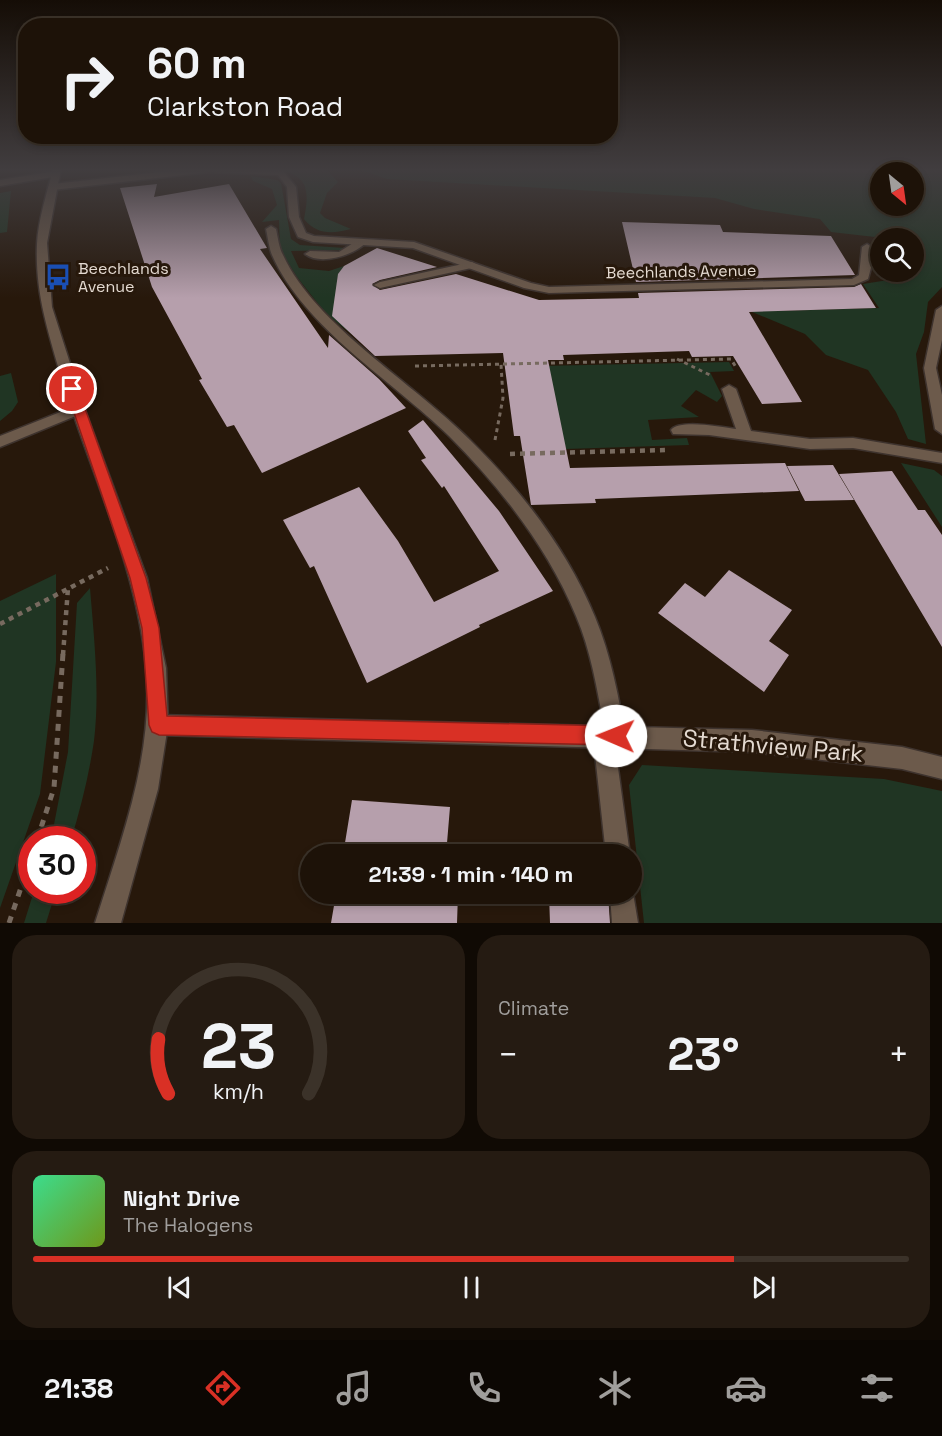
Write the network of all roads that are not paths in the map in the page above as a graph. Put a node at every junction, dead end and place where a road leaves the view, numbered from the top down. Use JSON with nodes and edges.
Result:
{"nodes":[{"id":1,"x":48,"y":212,"type":"edge"},
{"id":2,"x":294,"y":212,"type":"edge"},
{"id":3,"x":271,"y":229,"type":"dead end"},
{"id":4,"x":362,"y":242,"type":"junction"},
{"id":5,"x":867,"y":247,"type":"dead end"},
{"id":6,"x":310,"y":254,"type":"dead end"},
{"id":7,"x":472,"y":265,"type":"junction"},
{"id":8,"x":380,"y":285,"type":"dead end"},
{"id":9,"x":942,"y":310,"type":"edge"},
{"id":10,"x":729,"y":389,"type":"road end"},
{"id":11,"x":78,"y":410,"type":"junction"},
{"id":12,"x":942,"y":429,"type":"edge"},
{"id":13,"x":678,"y":430,"type":"dead end"},
{"id":14,"x":745,"y":434,"type":"junction"},
{"id":15,"x":0,"y":442,"type":"edge"},
{"id":16,"x":942,"y":458,"type":"edge"},
{"id":17,"x":159,"y":725,"type":"junction"},
{"id":18,"x":609,"y":736,"type":"junction"},
{"id":19,"x":942,"y":768,"type":"edge"},
{"id":20,"x":617,"y":844,"type":"edge"},
{"id":21,"x":623,"y":904,"type":"edge"},
{"id":22,"x":108,"y":923,"type":"edge"},
{"id":23,"x":625,"y":923,"type":"edge"}],
"edges":[{"from":1,"to":11,"type":"street"},
{"from":2,"to":4,"type":"street","name":"Beechlands Avenue"},
{"from":3,"to":18,"type":"street"},
{"from":4,"to":6,"type":"street","name":"Beechlands Avenue"},
{"from":4,"to":7,"type":"street","name":"Beechlands Avenue"},
{"from":5,"to":7,"type":"street","name":"Beechlands Avenue"},
{"from":7,"to":8,"type":"street"},
{"from":9,"to":12,"type":"street"},
{"from":10,"to":14,"type":"street"},
{"from":11,"to":15,"type":"street"},
{"from":11,"to":17,"type":"street"},
{"from":13,"to":14,"type":"street"},
{"from":14,"to":16,"type":"street"},
{"from":17,"to":18,"type":"street","name":"Strathview Park"},
{"from":17,"to":22,"type":"street"},
{"from":18,"to":19,"type":"street","name":"Strathview Park"},
{"from":18,"to":20,"type":"street"},
{"from":21,"to":23,"type":"street"}]}
